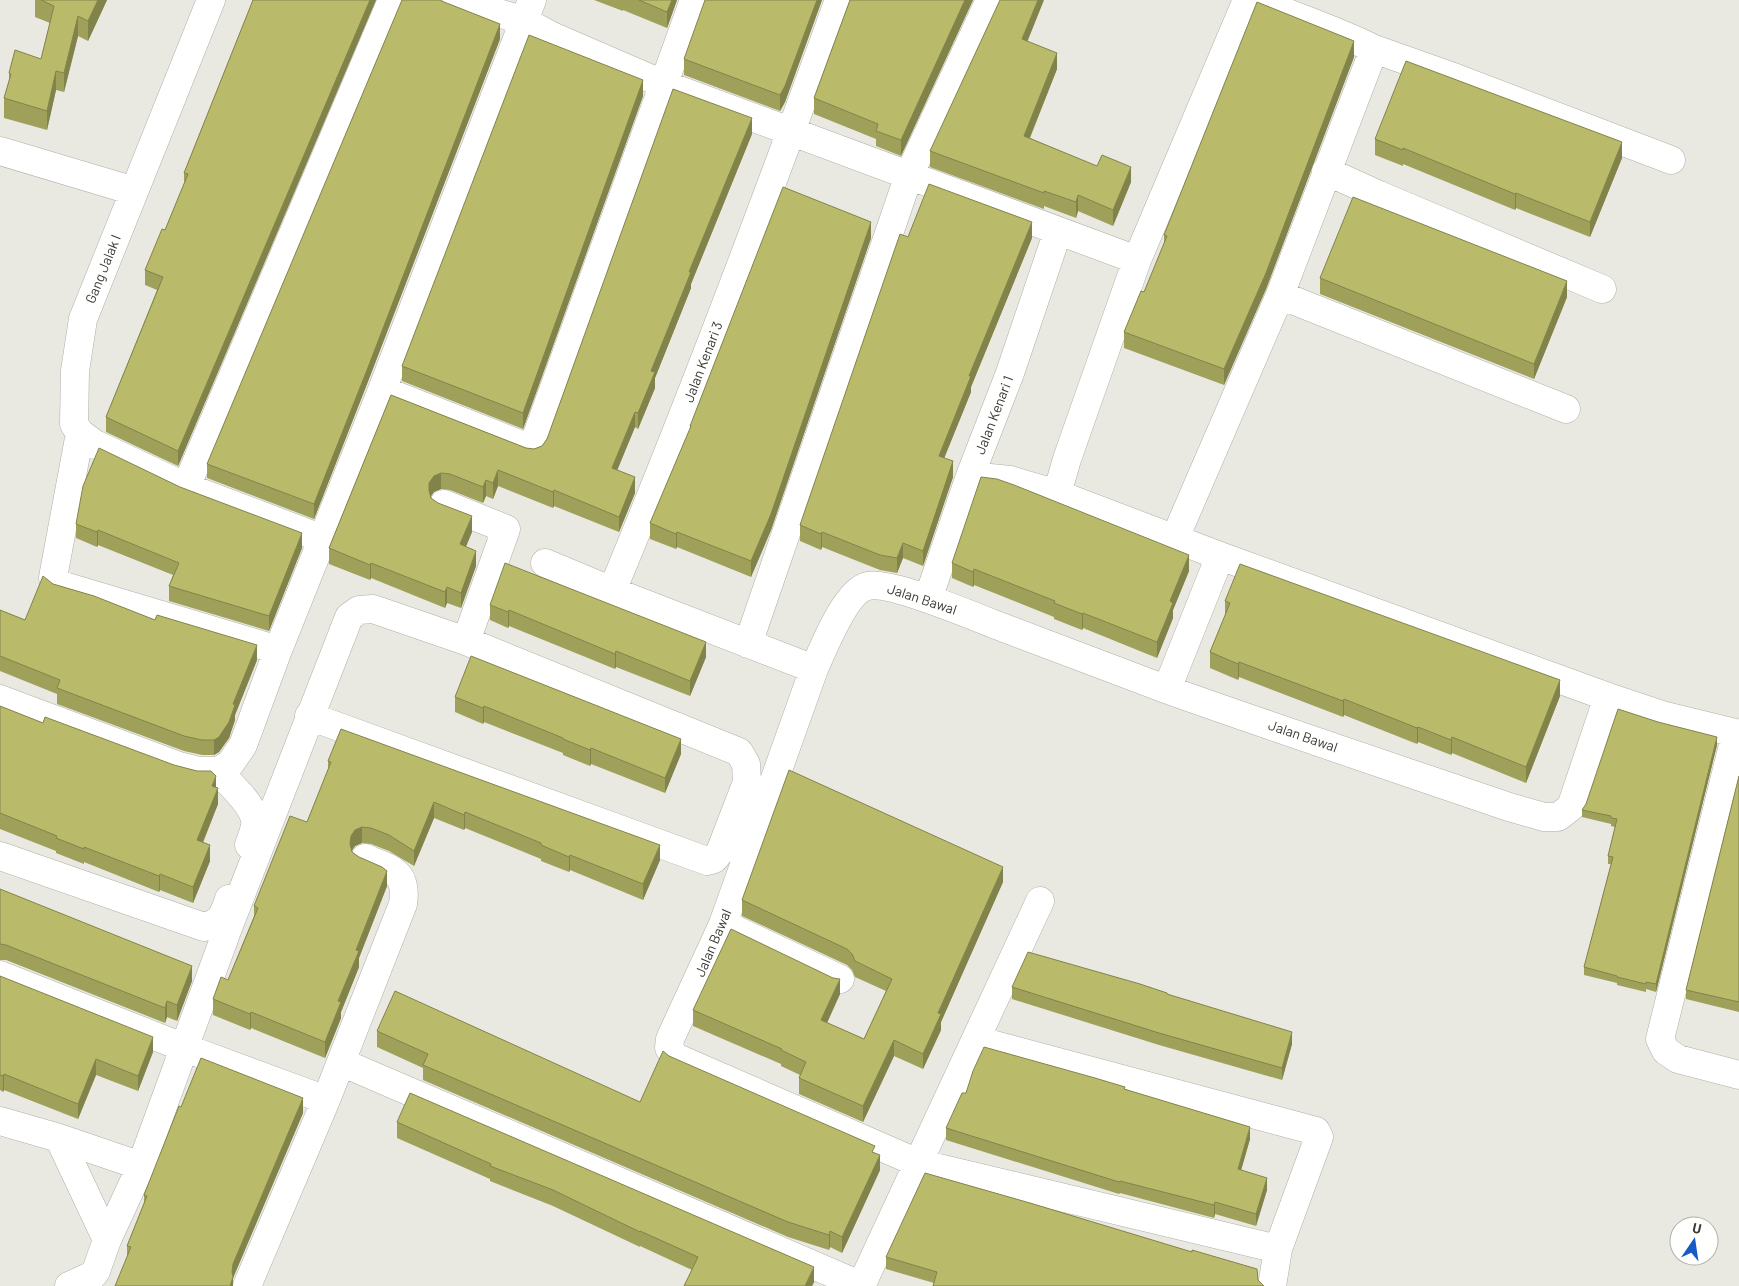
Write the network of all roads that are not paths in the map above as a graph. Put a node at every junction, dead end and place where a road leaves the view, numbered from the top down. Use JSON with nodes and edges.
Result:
{"nodes":[{"id":1,"x":211,"y":0,"type":"edge"},
{"id":2,"x":392,"y":0,"type":"edge"},
{"id":3,"x":457,"y":0,"type":"edge"},
{"id":4,"x":694,"y":0,"type":"edge"},
{"id":5,"x":839,"y":0,"type":"edge"},
{"id":6,"x":990,"y":0,"type":"edge"},
{"id":7,"x":1247,"y":0,"type":"edge"},
{"id":8,"x":1256,"y":0,"type":"edge"},
{"id":9,"x":528,"y":10,"type":"edge"},
{"id":10,"x":1374,"y":49,"type":"junction"},
{"id":11,"x":663,"y":84,"type":"junction"},
{"id":12,"x":792,"y":131,"type":"junction"},
{"id":13,"x":0,"y":151,"type":"edge"},
{"id":14,"x":1671,"y":160,"type":"dead end"},
{"id":15,"x":1326,"y":171,"type":"junction"},
{"id":16,"x":909,"y":176,"type":"junction"},
{"id":17,"x":134,"y":191,"type":"junction"},
{"id":18,"x":1058,"y":231,"type":"junction"},
{"id":19,"x":1137,"y":260,"type":"junction"},
{"id":20,"x":1602,"y":289,"type":"dead end"},
{"id":21,"x":1280,"y":295,"type":"junction"},
{"id":22,"x":382,"y":390,"type":"junction"},
{"id":23,"x":1566,"y":409,"type":"dead end"},
{"id":24,"x":80,"y":433,"type":"junction"},
{"id":25,"x":970,"y":476,"type":"junction"},
{"id":26,"x":186,"y":487,"type":"junction"},
{"id":27,"x":1057,"y":494,"type":"junction"},
{"id":28,"x":444,"y":504,"type":"edge"},
{"id":29,"x":1175,"y":538,"type":"junction"},
{"id":30,"x":323,"y":539,"type":"junction"},
{"id":31,"x":1220,"y":556,"type":"junction"},
{"id":32,"x":545,"y":563,"type":"dead end"},
{"id":33,"x":612,"y":591,"type":"junction"},
{"id":34,"x":928,"y":599,"type":"junction"},
{"id":35,"x":466,"y":641,"type":"junction"},
{"id":36,"x":748,"y":644,"type":"junction"},
{"id":37,"x":278,"y":650,"type":"junction"},
{"id":38,"x":814,"y":669,"type":"junction"},
{"id":39,"x":1167,"y":689,"type":"junction"},
{"id":40,"x":1608,"y":697,"type":"junction"},
{"id":41,"x":0,"y":699,"type":"edge"},
{"id":42,"x":309,"y":716,"type":"junction"},
{"id":43,"x":1738,"y":734,"type":"edge"},
{"id":44,"x":218,"y":771,"type":"junction"},
{"id":45,"x":0,"y":856,"type":"edge"},
{"id":46,"x":365,"y":858,"type":"edge"},
{"id":47,"x":1040,"y":901,"type":"dead end"},
{"id":48,"x":723,"y":924,"type":"junction"},
{"id":49,"x":0,"y":975,"type":"edge"},
{"id":50,"x":840,"y":979,"type":"edge"},
{"id":51,"x":976,"y":1040,"type":"junction"},
{"id":52,"x":185,"y":1048,"type":"junction"},
{"id":53,"x":341,"y":1062,"type":"junction"},
{"id":54,"x":1739,"y":1075,"type":"edge"},
{"id":55,"x":326,"y":1100,"type":"junction"},
{"id":56,"x":0,"y":1121,"type":"edge"},
{"id":57,"x":59,"y":1138,"type":"junction"},
{"id":58,"x":918,"y":1163,"type":"junction"},
{"id":59,"x":141,"y":1166,"type":"junction"},
{"id":60,"x":107,"y":1240,"type":"junction"},
{"id":61,"x":1278,"y":1249,"type":"junction"},
{"id":62,"x":69,"y":1286,"type":"edge"},
{"id":63,"x":247,"y":1286,"type":"edge"},
{"id":64,"x":861,"y":1286,"type":"edge"},
{"id":65,"x":1272,"y":1286,"type":"edge"}],
"edges":[{"from":1,"to":17,"type":"street","name":"Gang Jalak I"},
{"from":2,"to":26,"type":"street"},
{"from":3,"to":9,"type":"street"},
{"from":4,"to":11,"type":"street"},
{"from":5,"to":12,"type":"street","name":"Jalan Kenari 3"},
{"from":6,"to":16,"type":"street"},
{"from":7,"to":19,"type":"street"},
{"from":8,"to":10,"type":"street"},
{"from":9,"to":11,"type":"street"},
{"from":9,"to":22,"type":"street"},
{"from":10,"to":14,"type":"street"},
{"from":10,"to":15,"type":"street"},
{"from":11,"to":12,"type":"street"},
{"from":11,"to":22,"type":"street"},
{"from":12,"to":16,"type":"street"},
{"from":12,"to":33,"type":"street","name":"Jalan Kenari 3"},
{"from":13,"to":17,"type":"street"},
{"from":15,"to":20,"type":"street"},
{"from":15,"to":21,"type":"street"},
{"from":16,"to":18,"type":"street"},
{"from":16,"to":36,"type":"street"},
{"from":17,"to":24,"type":"street","name":"Gang Jalak I"},
{"from":18,"to":19,"type":"street"},
{"from":18,"to":25,"type":"street","name":"Jalan Kenari 1"},
{"from":19,"to":27,"type":"street"},
{"from":21,"to":23,"type":"street"},
{"from":21,"to":29,"type":"street"},
{"from":22,"to":30,"type":"street"},
{"from":24,"to":26,"type":"street"},
{"from":24,"to":37,"type":"street"},
{"from":25,"to":27,"type":"street"},
{"from":25,"to":34,"type":"street","name":"Jalan Kenari 1"},
{"from":26,"to":30,"type":"street"},
{"from":27,"to":29,"type":"street"},
{"from":28,"to":35,"type":"street"},
{"from":29,"to":31,"type":"street"},
{"from":30,"to":37,"type":"street"},
{"from":31,"to":39,"type":"street"},
{"from":31,"to":40,"type":"street"},
{"from":32,"to":33,"type":"street"},
{"from":33,"to":36,"type":"street"},
{"from":34,"to":38,"type":"street","name":"Jalan Bawal"},
{"from":34,"to":39,"type":"street","name":"Jalan Bawal"},
{"from":35,"to":42,"type":"street"},
{"from":35,"to":42,"type":"street"},
{"from":36,"to":38,"type":"street"},
{"from":37,"to":44,"type":"street"},
{"from":38,"to":48,"type":"street","name":"Jalan Bawal"},
{"from":39,"to":40,"type":"street","name":"Jalan Bawal"},
{"from":40,"to":43,"type":"street"},
{"from":41,"to":44,"type":"street"},
{"from":42,"to":52,"type":"street"},
{"from":43,"to":54,"type":"street"},
{"from":44,"to":45,"type":"street"},
{"from":46,"to":53,"type":"street"},
{"from":47,"to":51,"type":"street"},
{"from":48,"to":50,"type":"street"},
{"from":48,"to":58,"type":"street","name":"Jalan Bawal"},
{"from":49,"to":52,"type":"street"},
{"from":51,"to":58,"type":"street"},
{"from":51,"to":61,"type":"street"},
{"from":52,"to":55,"type":"street"},
{"from":52,"to":59,"type":"street"},
{"from":53,"to":55,"type":"street"},
{"from":53,"to":64,"type":"street"},
{"from":55,"to":63,"type":"street"},
{"from":56,"to":57,"type":"street"},
{"from":57,"to":59,"type":"street"},
{"from":57,"to":60,"type":"street"},
{"from":58,"to":61,"type":"street"},
{"from":58,"to":64,"type":"street"},
{"from":59,"to":60,"type":"street"},
{"from":60,"to":62,"type":"street"},
{"from":61,"to":65,"type":"street"}]}
